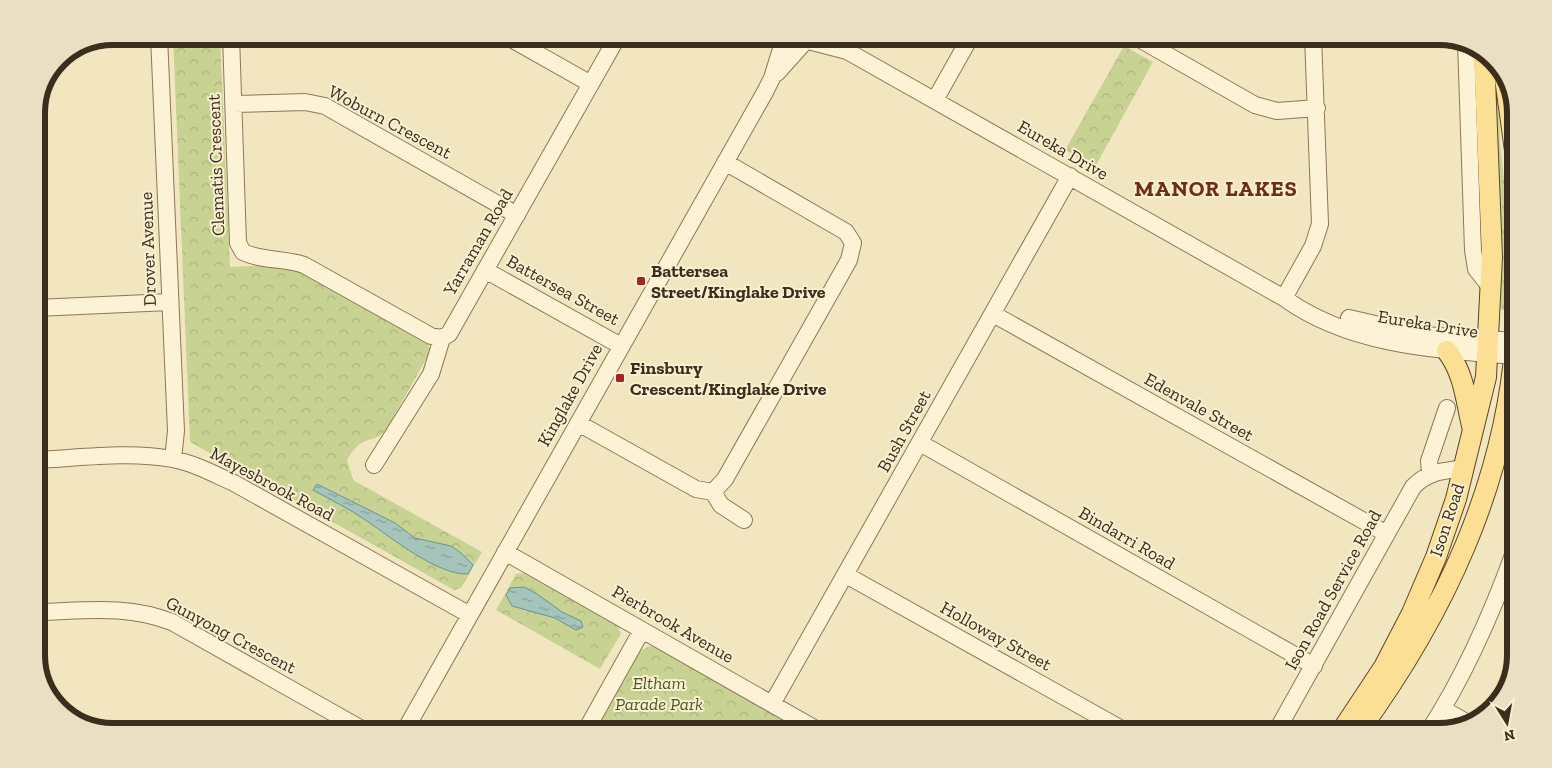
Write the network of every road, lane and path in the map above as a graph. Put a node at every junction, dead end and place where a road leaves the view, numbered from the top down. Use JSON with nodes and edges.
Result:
{"nodes":[{"id":1,"x":159,"y":45,"type":"edge"},
{"id":2,"x":231,"y":45,"type":"edge"},
{"id":3,"x":522,"y":45,"type":"edge"},
{"id":4,"x":613,"y":45,"type":"edge"},
{"id":5,"x":782,"y":45,"type":"edge"},
{"id":6,"x":807,"y":45,"type":"edge"},
{"id":7,"x":825,"y":45,"type":"edge"},
{"id":8,"x":841,"y":45,"type":"edge"},
{"id":9,"x":966,"y":45,"type":"edge"},
{"id":10,"x":1154,"y":45,"type":"edge"},
{"id":11,"x":1314,"y":45,"type":"edge"},
{"id":12,"x":847,"y":51,"type":"junction"},
{"id":13,"x":1466,"y":51,"type":"edge"},
{"id":14,"x":1484,"y":62,"type":"edge"},
{"id":15,"x":772,"y":78,"type":"junction"},
{"id":16,"x":591,"y":84,"type":"junction"},
{"id":17,"x":935,"y":100,"type":"junction"},
{"id":18,"x":234,"y":104,"type":"junction"},
{"id":19,"x":1317,"y":108,"type":"junction"},
{"id":20,"x":725,"y":162,"type":"junction"},
{"id":21,"x":1070,"y":176,"type":"junction"},
{"id":22,"x":517,"y":215,"type":"junction"},
{"id":23,"x":485,"y":270,"type":"junction"},
{"id":24,"x":1491,"y":288,"type":"junction"},
{"id":25,"x":1284,"y":298,"type":"junction"},
{"id":26,"x":170,"y":302,"type":"junction"},
{"id":27,"x":45,"y":308,"type":"edge"},
{"id":28,"x":992,"y":314,"type":"junction"},
{"id":29,"x":442,"y":338,"type":"junction"},
{"id":30,"x":621,"y":346,"type":"junction"},
{"id":31,"x":1507,"y":346,"type":"edge"},
{"id":32,"x":1488,"y":347,"type":"junction"},
{"id":33,"x":1447,"y":351,"type":"junction"},
{"id":34,"x":1447,"y":408,"type":"dead end"},
{"id":35,"x":1507,"y":422,"type":"edge"},
{"id":36,"x":578,"y":423,"type":"junction"},
{"id":37,"x":1473,"y":433,"type":"junction"},
{"id":38,"x":920,"y":443,"type":"junction"},
{"id":39,"x":173,"y":459,"type":"junction"},
{"id":40,"x":45,"y":460,"type":"edge"},
{"id":41,"x":374,"y":465,"type":"dead end"},
{"id":42,"x":1464,"y":468,"type":"junction"},
{"id":43,"x":1430,"y":473,"type":"junction"},
{"id":44,"x":713,"y":492,"type":"junction"},
{"id":45,"x":744,"y":520,"type":"dead end"},
{"id":46,"x":1387,"y":534,"type":"junction"},
{"id":47,"x":505,"y":552,"type":"junction"},
{"id":48,"x":846,"y":575,"type":"junction"},
{"id":49,"x":1507,"y":583,"type":"edge"},
{"id":50,"x":45,"y":612,"type":"edge"},
{"id":51,"x":470,"y":615,"type":"junction"},
{"id":52,"x":642,"y":630,"type":"junction"},
{"id":53,"x":1314,"y":666,"type":"junction"},
{"id":54,"x":772,"y":704,"type":"junction"},
{"id":55,"x":1443,"y":709,"type":"junction"},
{"id":56,"x":1461,"y":719,"type":"edge"},
{"id":57,"x":351,"y":723,"type":"edge"},
{"id":58,"x":409,"y":723,"type":"edge"},
{"id":59,"x":590,"y":723,"type":"edge"},
{"id":60,"x":805,"y":723,"type":"edge"},
{"id":61,"x":1111,"y":723,"type":"edge"},
{"id":62,"x":1281,"y":723,"type":"edge"},
{"id":63,"x":1347,"y":723,"type":"edge"},
{"id":64,"x":1364,"y":723,"type":"edge"},
{"id":65,"x":1434,"y":723,"type":"edge"}],
"edges":[{"from":1,"to":26,"type":"street","name":"Drover Avenue"},
{"from":2,"to":18,"type":"street","name":"Clematis Crescent"},
{"from":3,"to":16,"type":"street"},
{"from":4,"to":16,"type":"street","name":"Yarraman Road"},
{"from":5,"to":15,"type":"street","name":"Kinglake Drive"},
{"from":6,"to":15,"type":"street","name":"Kinglake Drive"},
{"from":7,"to":12,"type":"street","name":"Eureka Drive"},
{"from":8,"to":12,"type":"street","name":"Eureka Drive"},
{"from":9,"to":17,"type":"street"},
{"from":10,"to":19,"type":"street"},
{"from":11,"to":19,"type":"street"},
{"from":12,"to":17,"type":"street","name":"Eureka Drive"},
{"from":13,"to":24,"type":"street"},
{"from":14,"to":24,"type":"main road","name":"Ison Road"},
{"from":15,"to":20,"type":"street","name":"Kinglake Drive"},
{"from":16,"to":22,"type":"street","name":"Yarraman Road"},
{"from":17,"to":21,"type":"street","name":"Eureka Drive"},
{"from":18,"to":22,"type":"street","name":"Woburn Crescent"},
{"from":18,"to":29,"type":"street","name":"Clematis Crescent"},
{"from":19,"to":25,"type":"street"},
{"from":20,"to":30,"type":"street","name":"Kinglake Drive"},
{"from":20,"to":44,"type":"street"},
{"from":21,"to":25,"type":"street","name":"Eureka Drive"},
{"from":21,"to":28,"type":"street","name":"Bush Street"},
{"from":22,"to":23,"type":"street","name":"Yarraman Road"},
{"from":23,"to":29,"type":"street","name":"Yarraman Road"},
{"from":23,"to":30,"type":"street","name":"Battersea Street"},
{"from":24,"to":32,"type":"main road","name":"Ison Road"},
{"from":25,"to":32,"type":"street","name":"Eureka Drive"},
{"from":25,"to":33,"type":"street","name":"Eureka Drive"},
{"from":26,"to":27,"type":"street"},
{"from":26,"to":39,"type":"street","name":"Drover Avenue"},
{"from":28,"to":38,"type":"street","name":"Bush Street"},
{"from":28,"to":46,"type":"street","name":"Edenvale Street"},
{"from":29,"to":41,"type":"street","name":"Yarraman Road"},
{"from":30,"to":36,"type":"street","name":"Kinglake Drive"},
{"from":31,"to":32,"type":"street","name":"Eureka Drive"},
{"from":32,"to":33,"type":"street","name":"Eureka Drive"},
{"from":32,"to":37,"type":"main road","name":"Ison Road"},
{"from":33,"to":37,"type":"main road"},
{"from":34,"to":43,"type":"street"},
{"from":35,"to":64,"type":"main road","name":"Ison Road"},
{"from":36,"to":44,"type":"street"},
{"from":36,"to":47,"type":"street","name":"Kinglake Drive"},
{"from":37,"to":42,"type":"main road","name":"Ison Road"},
{"from":38,"to":48,"type":"street","name":"Bush Street"},
{"from":38,"to":53,"type":"street","name":"Bindarri Road"},
{"from":39,"to":40,"type":"street","name":"Mayesbrook Road"},
{"from":39,"to":51,"type":"street","name":"Mayesbrook Road"},
{"from":42,"to":43,"type":"street"},
{"from":42,"to":63,"type":"main road","name":"Ison Road"},
{"from":43,"to":46,"type":"street","name":"Ison Road Service Road"},
{"from":44,"to":45,"type":"street"},
{"from":46,"to":53,"type":"street","name":"Ison Road Service Road"},
{"from":47,"to":51,"type":"street","name":"Kinglake Drive"},
{"from":47,"to":52,"type":"street","name":"Pierbrook Avenue"},
{"from":48,"to":54,"type":"street","name":"Bush Street"},
{"from":48,"to":61,"type":"street","name":"Holloway Street"},
{"from":49,"to":55,"type":"street"},
{"from":50,"to":57,"type":"street","name":"Gunyong Crescent"},
{"from":51,"to":58,"type":"street","name":"Kinglake Drive"},
{"from":52,"to":54,"type":"street","name":"Pierbrook Avenue"},
{"from":52,"to":59,"type":"street"},
{"from":53,"to":62,"type":"street","name":"Ison Road Service Road"},
{"from":54,"to":60,"type":"street","name":"Pierbrook Avenue"},
{"from":55,"to":56,"type":"street"},
{"from":55,"to":65,"type":"street"}]}
